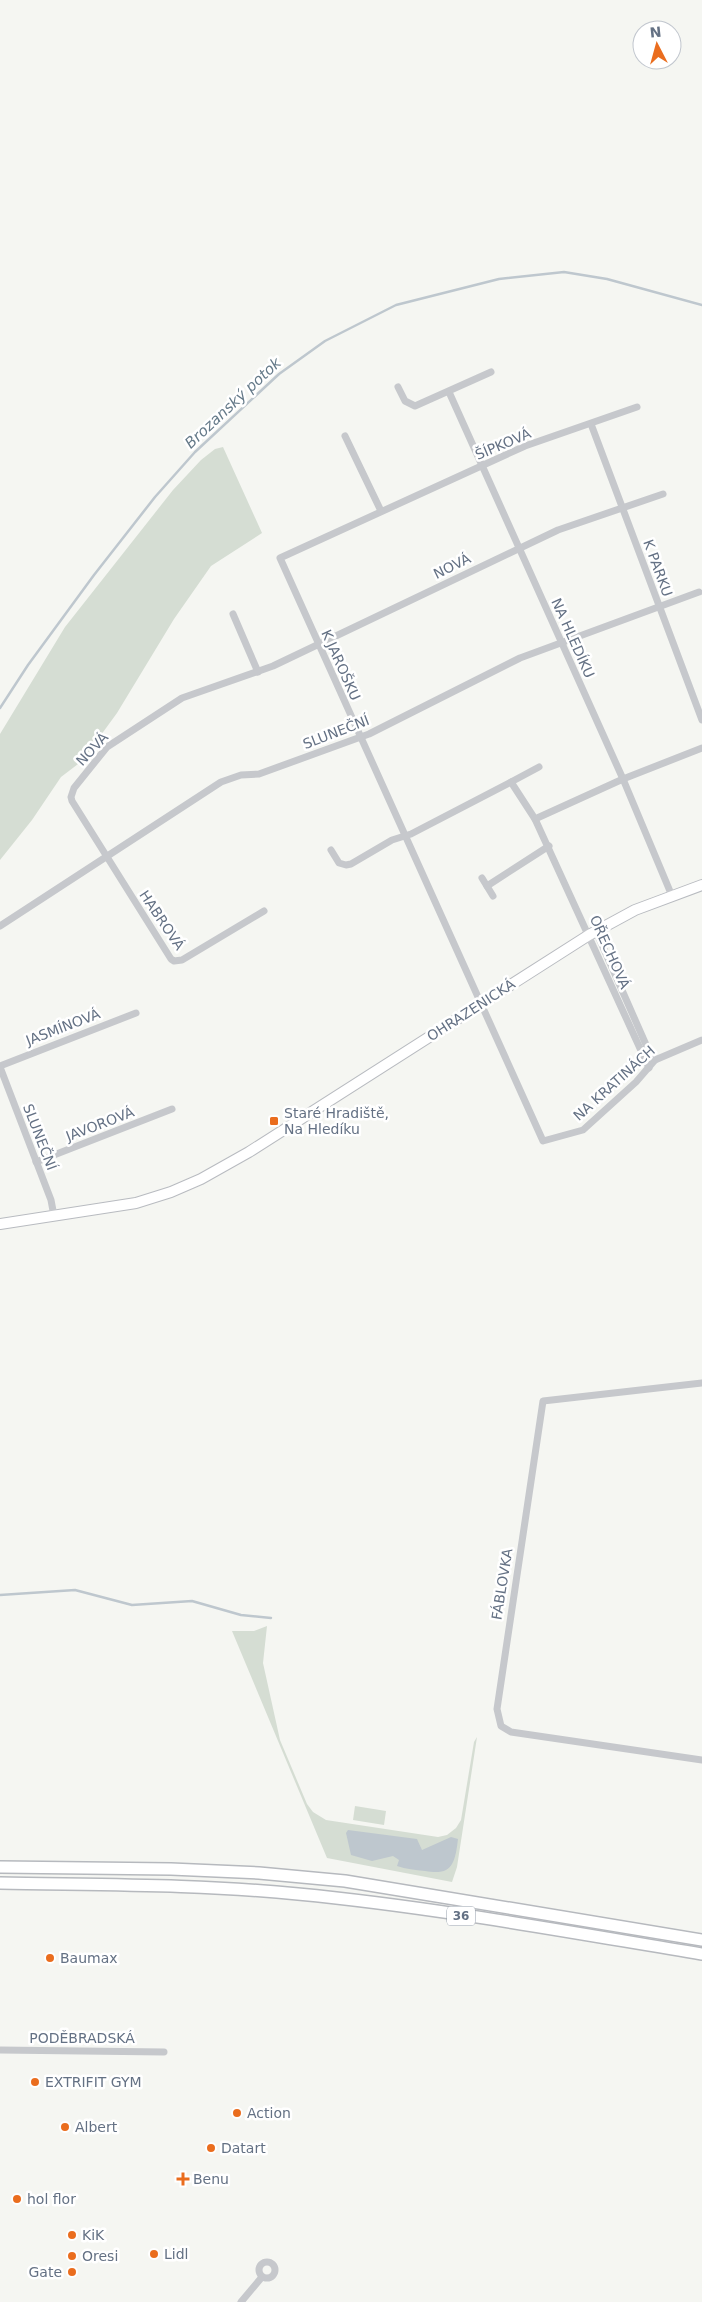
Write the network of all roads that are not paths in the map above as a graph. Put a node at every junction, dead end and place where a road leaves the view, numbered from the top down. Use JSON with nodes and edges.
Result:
{"nodes":[{"id":1,"x":491,"y":372,"type":"dead end"},
{"id":2,"x":398,"y":387,"type":"dead end"},
{"id":3,"x":449,"y":392,"type":"junction"},
{"id":4,"x":637,"y":407,"type":"dead end"},
{"id":5,"x":591,"y":424,"type":"junction"},
{"id":6,"x":345,"y":436,"type":"dead end"},
{"id":7,"x":482,"y":466,"type":"junction"},
{"id":8,"x":663,"y":494,"type":"dead end"},
{"id":9,"x":623,"y":508,"type":"junction"},
{"id":10,"x":381,"y":511,"type":"junction"},
{"id":11,"x":518,"y":548,"type":"junction"},
{"id":12,"x":280,"y":558,"type":"joint"},
{"id":13,"x":699,"y":592,"type":"dead end"},
{"id":14,"x":659,"y":607,"type":"junction"},
{"id":15,"x":233,"y":614,"type":"dead end"},
{"id":16,"x":560,"y":642,"type":"junction"},
{"id":17,"x":318,"y":644,"type":"junction"},
{"id":18,"x":258,"y":672,"type":"junction"},
{"id":19,"x":702,"y":720,"type":"edge"},
{"id":20,"x":360,"y":738,"type":"junction"},
{"id":21,"x":702,"y":748,"type":"edge"},
{"id":22,"x":539,"y":767,"type":"dead end"},
{"id":23,"x":623,"y":779,"type":"junction"},
{"id":24,"x":511,"y":782,"type":"junction"},
{"id":25,"x":535,"y":819,"type":"junction"},
{"id":26,"x":404,"y":837,"type":"junction"},
{"id":27,"x":549,"y":846,"type":"junction"},
{"id":28,"x":331,"y":850,"type":"dead end"},
{"id":29,"x":106,"y":858,"type":"junction"},
{"id":30,"x":482,"y":878,"type":"dead end"},
{"id":31,"x":702,"y":884,"type":"edge"},
{"id":32,"x":487,"y":886,"type":"junction"},
{"id":33,"x":494,"y":896,"type":"dead end"},
{"id":34,"x":672,"y":896,"type":"junction"},
{"id":35,"x":264,"y":911,"type":"dead end"},
{"id":36,"x":0,"y":926,"type":"edge"},
{"id":37,"x":592,"y":933,"type":"junction"},
{"id":38,"x":480,"y":1004,"type":"junction"},
{"id":39,"x":136,"y":1013,"type":"dead end"},
{"id":40,"x":702,"y":1040,"type":"edge"},
{"id":41,"x":656,"y":1060,"type":"junction"},
{"id":42,"x":0,"y":1066,"type":"edge"},
{"id":43,"x":649,"y":1068,"type":"junction"},
{"id":44,"x":172,"y":1109,"type":"dead end"},
{"id":45,"x":36,"y":1162,"type":"junction"},
{"id":46,"x":54,"y":1216,"type":"junction"},
{"id":47,"x":0,"y":1224,"type":"edge"},
{"id":48,"x":702,"y":1383,"type":"edge"},
{"id":49,"x":702,"y":1760,"type":"edge"},
{"id":50,"x":0,"y":1867,"type":"edge"},
{"id":51,"x":0,"y":1883,"type":"edge"},
{"id":52,"x":702,"y":1940,"type":"edge"},
{"id":53,"x":702,"y":1954,"type":"edge"},
{"id":54,"x":0,"y":2050,"type":"edge"},
{"id":55,"x":164,"y":2052,"type":"dead end"},
{"id":56,"x":262,"y":2277,"type":"dead end"},
{"id":57,"x":241,"y":2302,"type":"edge"}],
"edges":[{"from":1,"to":3,"type":"street"},
{"from":2,"to":3,"type":"street"},
{"from":3,"to":7,"type":"street","name":"NA HLEDÍKU"},
{"from":4,"to":5,"type":"street","name":"ŠÍPKOVÁ"},
{"from":5,"to":7,"type":"street","name":"ŠÍPKOVÁ"},
{"from":5,"to":9,"type":"street","name":"K PARKU"},
{"from":6,"to":10,"type":"street"},
{"from":7,"to":10,"type":"street","name":"ŠÍPKOVÁ"},
{"from":7,"to":11,"type":"street","name":"NA HLEDÍKU"},
{"from":8,"to":9,"type":"street","name":"NOVÁ"},
{"from":9,"to":11,"type":"street","name":"NOVÁ"},
{"from":9,"to":14,"type":"street","name":"K PARKU"},
{"from":10,"to":12,"type":"street","name":"ŠÍPKOVÁ"},
{"from":11,"to":16,"type":"street","name":"NA HLEDÍKU"},
{"from":11,"to":17,"type":"street","name":"NOVÁ"},
{"from":12,"to":17,"type":"street","name":"K JAROŠKU"},
{"from":13,"to":14,"type":"street","name":"SLUNEČNÍ"},
{"from":14,"to":16,"type":"street","name":"SLUNEČNÍ"},
{"from":14,"to":19,"type":"street","name":"K PARKU"},
{"from":15,"to":18,"type":"street"},
{"from":16,"to":20,"type":"street","name":"SLUNEČNÍ"},
{"from":16,"to":23,"type":"street","name":"NA HLEDÍKU"},
{"from":17,"to":18,"type":"street","name":"NOVÁ"},
{"from":17,"to":20,"type":"street","name":"K JAROŠKU"},
{"from":18,"to":29,"type":"street","name":"NOVÁ"},
{"from":20,"to":26,"type":"street","name":"K JAROŠKU"},
{"from":20,"to":29,"type":"street","name":"SLUNEČNÍ"},
{"from":21,"to":23,"type":"street"},
{"from":22,"to":24,"type":"street"},
{"from":23,"to":25,"type":"street"},
{"from":23,"to":34,"type":"street","name":"NA HLEDÍKU"},
{"from":24,"to":25,"type":"street","name":"OŘECHOVÁ"},
{"from":24,"to":26,"type":"street"},
{"from":25,"to":27,"type":"street","name":"OŘECHOVÁ"},
{"from":26,"to":28,"type":"street"},
{"from":26,"to":38,"type":"street","name":"K JAROŠKU"},
{"from":27,"to":32,"type":"street"},
{"from":27,"to":37,"type":"street","name":"OŘECHOVÁ"},
{"from":29,"to":35,"type":"street","name":"HABROVÁ"},
{"from":29,"to":36,"type":"street","name":"SLUNEČNÍ"},
{"from":30,"to":32,"type":"street"},
{"from":31,"to":34,"type":"street","name":"OHRAZENICKÁ"},
{"from":32,"to":33,"type":"street"},
{"from":34,"to":37,"type":"street","name":"OHRAZENICKÁ"},
{"from":37,"to":38,"type":"street","name":"OHRAZENICKÁ"},
{"from":37,"to":41,"type":"street","name":"OŘECHOVÁ"},
{"from":37,"to":43,"type":"street","name":"OŘECHOVÁ"},
{"from":38,"to":43,"type":"street","name":"NA KRATINÁCH"},
{"from":38,"to":46,"type":"street","name":"OHRAZENICKÁ"},
{"from":39,"to":42,"type":"street","name":"JASMÍNOVÁ"},
{"from":40,"to":41,"type":"street","name":"NA KRATINÁCH"},
{"from":41,"to":43,"type":"street","name":"NA KRATINÁCH"},
{"from":42,"to":45,"type":"street","name":"SLUNEČNÍ"},
{"from":44,"to":45,"type":"street","name":"JAVOROVÁ"},
{"from":45,"to":46,"type":"street","name":"SLUNEČNÍ"},
{"from":46,"to":47,"type":"street","name":"OHRAZENICKÁ"},
{"from":48,"to":49,"type":"street","name":"FÁBLOVKA"},
{"from":50,"to":52,"type":"main road","number":"36"},
{"from":51,"to":53,"type":"main road","number":"36"},
{"from":54,"to":55,"type":"street","name":"PODĚBRADSKÁ"},
{"from":56,"to":57,"type":"street"}]}
